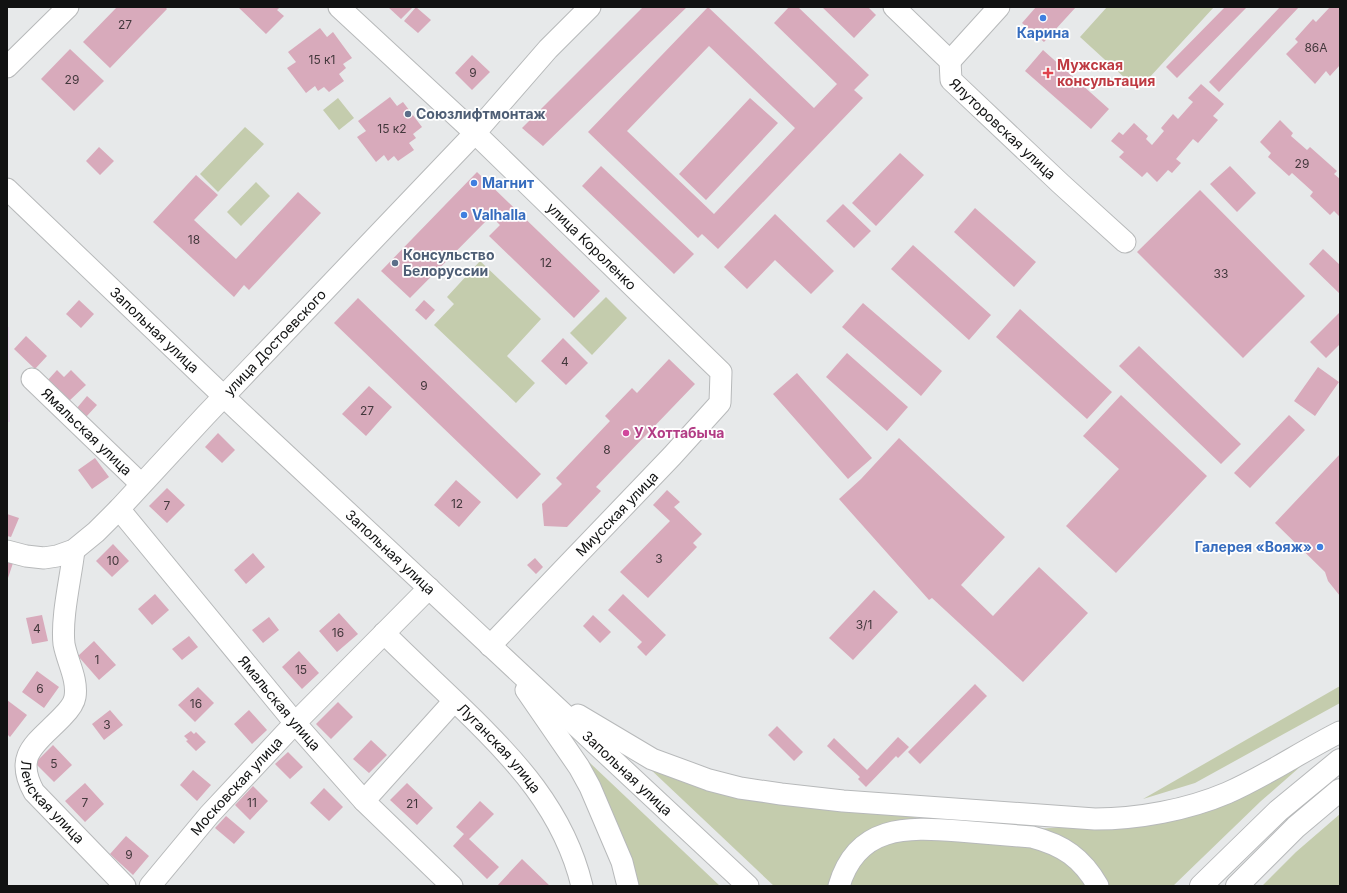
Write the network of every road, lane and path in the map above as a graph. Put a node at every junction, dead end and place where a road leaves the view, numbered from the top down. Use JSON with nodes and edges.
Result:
{"nodes":[{"id":1,"x":68,"y":7,"type":"edge"},
{"id":2,"x":339,"y":7,"type":"edge"},
{"id":3,"x":590,"y":7,"type":"edge"},
{"id":4,"x":894,"y":7,"type":"edge"},
{"id":5,"x":999,"y":7,"type":"edge"},
{"id":6,"x":950,"y":61,"type":"junction"},
{"id":7,"x":7,"y":68,"type":"edge"},
{"id":8,"x":475,"y":133,"type":"junction"},
{"id":9,"x":7,"y":189,"type":"edge"},
{"id":10,"x":7,"y":201,"type":"edge"},
{"id":11,"x":34,"y":215,"type":"junction"},
{"id":12,"x":1125,"y":242,"type":"dead end"},
{"id":13,"x":720,"y":372,"type":"joint"},
{"id":14,"x":32,"y":379,"type":"dead end"},
{"id":15,"x":224,"y":396,"type":"junction"},
{"id":16,"x":141,"y":484,"type":"junction"},
{"id":17,"x":119,"y":509,"type":"junction"},
{"id":18,"x":74,"y":550,"type":"junction"},
{"id":19,"x":7,"y":551,"type":"edge"},
{"id":20,"x":429,"y":588,"type":"junction"},
{"id":21,"x":384,"y":633,"type":"junction"},
{"id":22,"x":490,"y":646,"type":"junction"},
{"id":23,"x":508,"y":663,"type":"junction"},
{"id":24,"x":539,"y":692,"type":"junction"},
{"id":25,"x":454,"y":701,"type":"junction"},
{"id":26,"x":295,"y":723,"type":"junction"},
{"id":27,"x":1340,"y":732,"type":"edge"},
{"id":28,"x":1340,"y":760,"type":"edge"},
{"id":29,"x":1340,"y":790,"type":"edge"},
{"id":30,"x":364,"y":801,"type":"junction"},
{"id":31,"x":125,"y":886,"type":"edge"},
{"id":32,"x":150,"y":886,"type":"edge"},
{"id":33,"x":452,"y":886,"type":"edge"},
{"id":34,"x":582,"y":886,"type":"edge"},
{"id":35,"x":628,"y":886,"type":"edge"},
{"id":36,"x":748,"y":886,"type":"edge"},
{"id":37,"x":839,"y":886,"type":"edge"},
{"id":38,"x":1098,"y":886,"type":"edge"},
{"id":39,"x":1200,"y":886,"type":"edge"},
{"id":40,"x":1237,"y":886,"type":"edge"}],
"edges":[{"from":1,"to":7,"type":"street"},
{"from":2,"to":8,"type":"street","name":"улица Короленко"},
{"from":3,"to":8,"type":"street"},
{"from":4,"to":6,"type":"street","name":"Ялуторовская улица"},
{"from":5,"to":6,"type":"street"},
{"from":6,"to":12,"type":"street","name":"Ялуторовская улица"},
{"from":8,"to":13,"type":"street","name":"улица Короленко"},
{"from":8,"to":15,"type":"street","name":"улица Достоевского"},
{"from":9,"to":11,"type":"street","name":"Запольная улица"},
{"from":10,"to":11,"type":"street","name":"Запольная улица"},
{"from":11,"to":15,"type":"street","name":"Запольная улица"},
{"from":13,"to":22,"type":"street","name":"Миусская улица"},
{"from":14,"to":16,"type":"street","name":"Ямальская улица"},
{"from":15,"to":16,"type":"street","name":"улица Достоевского"},
{"from":15,"to":20,"type":"street","name":"Запольная улица"},
{"from":16,"to":17,"type":"street","name":"улица Достоевского"},
{"from":17,"to":18,"type":"street","name":"улица Достоевского"},
{"from":17,"to":26,"type":"street","name":"Ямальская улица"},
{"from":18,"to":19,"type":"street"},
{"from":18,"to":31,"type":"street","name":"Ленская улица"},
{"from":20,"to":21,"type":"street","name":"Московская улица"},
{"from":20,"to":22,"type":"street","name":"Запольная улица"},
{"from":21,"to":25,"type":"street","name":"Луганская улица"},
{"from":21,"to":26,"type":"street","name":"Московская улица"},
{"from":22,"to":23,"type":"street","name":"Запольная улица"},
{"from":23,"to":24,"type":"street","name":"Запольная улица"},
{"from":23,"to":35,"type":"street"},
{"from":24,"to":27,"type":"street"},
{"from":24,"to":36,"type":"street","name":"Запольная улица"},
{"from":25,"to":30,"type":"street"},
{"from":25,"to":34,"type":"street","name":"Луганская улица"},
{"from":26,"to":30,"type":"street","name":"Ямальская улица"},
{"from":26,"to":32,"type":"street","name":"Московская улица"},
{"from":28,"to":39,"type":"main road"},
{"from":29,"to":40,"type":"main road"},
{"from":30,"to":33,"type":"street","name":"Ямальская улица"},
{"from":37,"to":38,"type":"street"}]}
